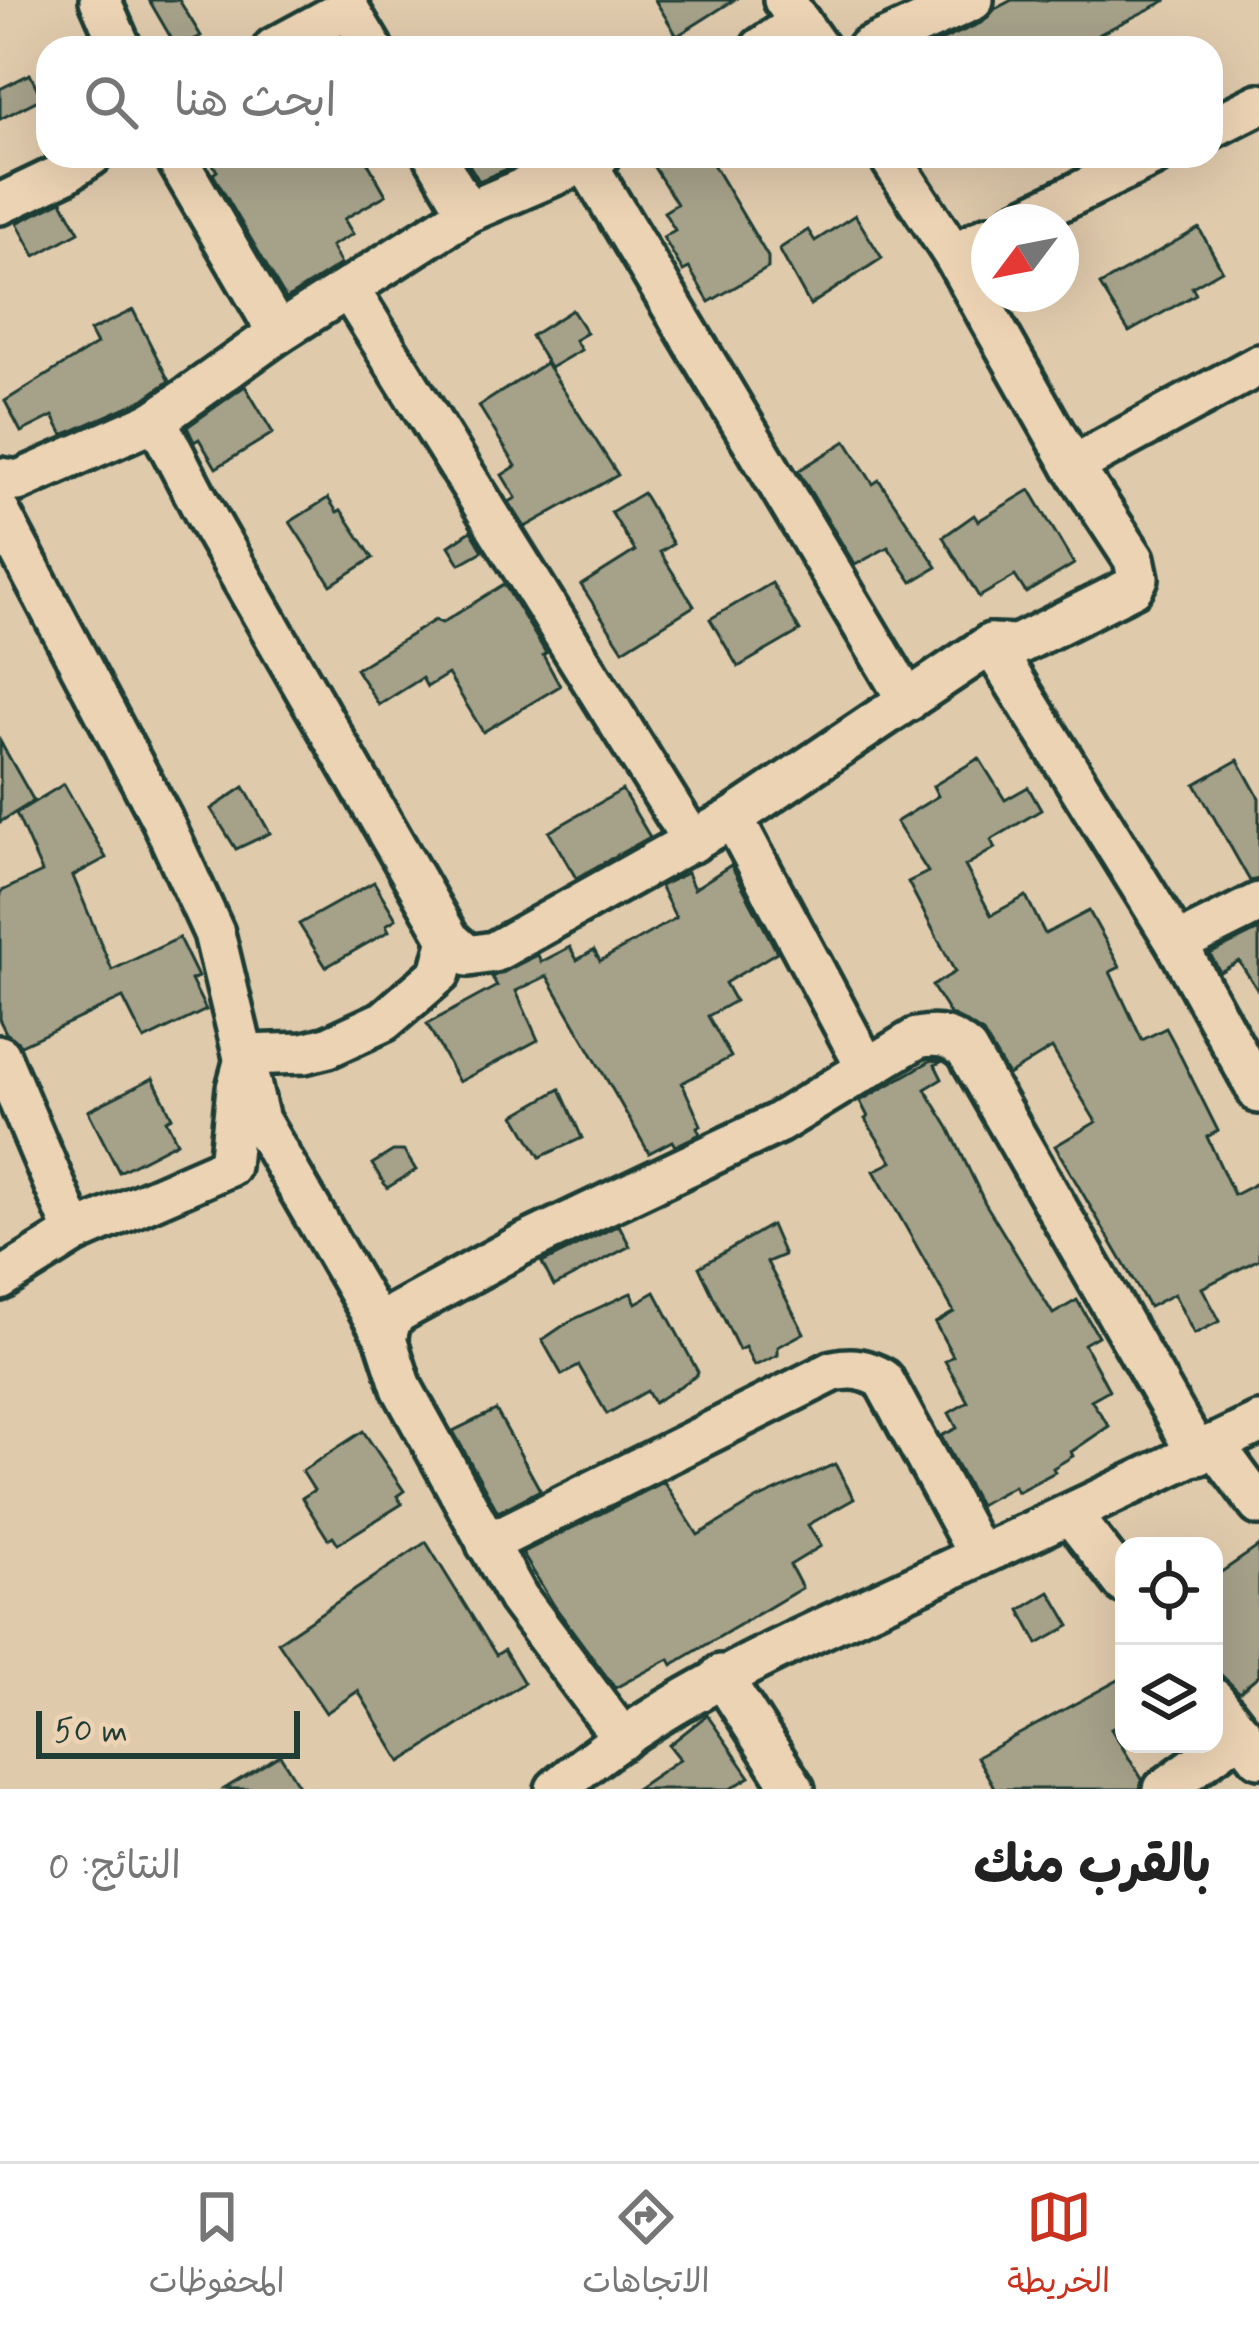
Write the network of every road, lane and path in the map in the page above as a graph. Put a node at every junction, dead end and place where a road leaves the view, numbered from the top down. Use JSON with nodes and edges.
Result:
{"nodes":[{"id":1,"x":100,"y":0,"type":"edge"},
{"id":2,"x":973,"y":0,"type":"edge"},
{"id":3,"x":116,"y":36,"type":"edge"},
{"id":4,"x":296,"y":36,"type":"edge"},
{"id":5,"x":365,"y":36,"type":"edge"},
{"id":6,"x":894,"y":36,"type":"edge"},
{"id":7,"x":1259,"y":104,"type":"edge"},
{"id":8,"x":1223,"y":122,"type":"edge"},
{"id":9,"x":73,"y":168,"type":"edge"},
{"id":10,"x":183,"y":168,"type":"edge"},
{"id":11,"x":442,"y":168,"type":"edge"},
{"id":12,"x":574,"y":168,"type":"edge"},
{"id":13,"x":598,"y":168,"type":"edge"},
{"id":14,"x":898,"y":168,"type":"edge"},
{"id":15,"x":1128,"y":168,"type":"edge"},
{"id":16,"x":0,"y":204,"type":"edge"},
{"id":17,"x":1054,"y":204,"type":"edge"},
{"id":18,"x":468,"y":212,"type":"junction"},
{"id":19,"x":971,"y":245,"type":"edge"},
{"id":20,"x":952,"y":254,"type":"junction"},
{"id":21,"x":350,"y":290,"type":"junction"},
{"id":22,"x":278,"y":333,"type":"junction"},
{"id":23,"x":1259,"y":364,"type":"edge"},
{"id":24,"x":156,"y":420,"type":"junction"},
{"id":25,"x":1072,"y":466,"type":"junction"},
{"id":26,"x":0,"y":478,"type":"edge"},
{"id":27,"x":0,"y":513,"type":"edge"},
{"id":28,"x":991,"y":644,"type":"junction"},
{"id":29,"x":908,"y":701,"type":"junction"},
{"id":30,"x":733,"y":818,"type":"junction"},
{"id":31,"x":692,"y":842,"type":"junction"},
{"id":32,"x":1259,"y":903,"type":"edge"},
{"id":33,"x":449,"y":939,"type":"junction"},
{"id":34,"x":1178,"y":944,"type":"junction"},
{"id":35,"x":246,"y":1055,"type":"junction"},
{"id":36,"x":0,"y":1056,"type":"edge"},
{"id":37,"x":866,"y":1067,"type":"junction"},
{"id":38,"x":1259,"y":1093,"type":"edge"},
{"id":39,"x":75,"y":1232,"type":"junction"},
{"id":40,"x":0,"y":1280,"type":"edge"},
{"id":41,"x":386,"y":1340,"type":"junction"},
{"id":42,"x":1259,"y":1423,"type":"edge"},
{"id":43,"x":1206,"y":1450,"type":"junction"},
{"id":44,"x":1259,"y":1505,"type":"edge"},
{"id":45,"x":1071,"y":1515,"type":"junction"},
{"id":46,"x":487,"y":1544,"type":"junction"},
{"id":47,"x":979,"y":1556,"type":"junction"},
{"id":48,"x":1115,"y":1571,"type":"edge"},
{"id":49,"x":721,"y":1675,"type":"junction"},
{"id":50,"x":1223,"y":1710,"type":"edge"},
{"id":51,"x":623,"y":1739,"type":"junction"},
{"id":52,"x":1250,"y":1745,"type":"edge"},
{"id":53,"x":556,"y":1789,"type":"edge"},
{"id":54,"x":794,"y":1789,"type":"edge"},
{"id":55,"x":1164,"y":1789,"type":"edge"}],
"edges":[{"from":1,"to":3,"type":"street"},
{"from":2,"to":6,"type":"street"},
{"from":4,"to":5,"type":"street"},
{"from":7,"to":8,"type":"street"},
{"from":9,"to":16,"type":"street"},
{"from":10,"to":22,"type":"street"},
{"from":11,"to":18,"type":"street"},
{"from":12,"to":18,"type":"street"},
{"from":13,"to":29,"type":"street"},
{"from":14,"to":20,"type":"street"},
{"from":15,"to":17,"type":"street"},
{"from":18,"to":21,"type":"street"},
{"from":19,"to":20,"type":"street"},
{"from":20,"to":25,"type":"street"},
{"from":21,"to":22,"type":"street"},
{"from":21,"to":31,"type":"street"},
{"from":22,"to":24,"type":"street"},
{"from":23,"to":25,"type":"street"},
{"from":24,"to":26,"type":"street"},
{"from":24,"to":33,"type":"street"},
{"from":25,"to":28,"type":"street"},
{"from":27,"to":35,"type":"street"},
{"from":28,"to":29,"type":"street"},
{"from":28,"to":34,"type":"street"},
{"from":29,"to":30,"type":"street"},
{"from":30,"to":31,"type":"street"},
{"from":30,"to":37,"type":"street"},
{"from":31,"to":33,"type":"street"},
{"from":32,"to":34,"type":"street"},
{"from":33,"to":35,"type":"street"},
{"from":34,"to":38,"type":"street"},
{"from":35,"to":39,"type":"street"},
{"from":35,"to":41,"type":"street"},
{"from":36,"to":39,"type":"street"},
{"from":37,"to":41,"type":"street"},
{"from":37,"to":43,"type":"street"},
{"from":39,"to":40,"type":"street"},
{"from":41,"to":46,"type":"street"},
{"from":42,"to":43,"type":"street"},
{"from":43,"to":44,"type":"street"},
{"from":43,"to":45,"type":"street"},
{"from":45,"to":47,"type":"street"},
{"from":45,"to":48,"type":"street"},
{"from":46,"to":47,"type":"street"},
{"from":46,"to":51,"type":"street"},
{"from":47,"to":49,"type":"street"},
{"from":49,"to":51,"type":"street"},
{"from":49,"to":54,"type":"street"},
{"from":50,"to":52,"type":"street"},
{"from":51,"to":53,"type":"street"},
{"from":52,"to":55,"type":"street"}]}
